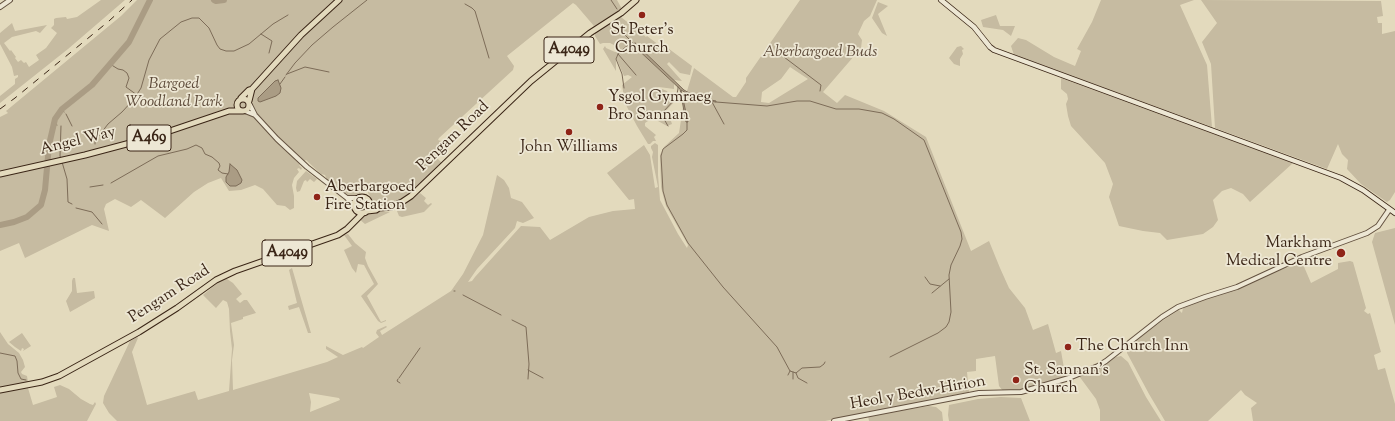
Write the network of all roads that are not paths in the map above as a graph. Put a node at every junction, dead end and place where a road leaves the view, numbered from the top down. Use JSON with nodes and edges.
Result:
{"nodes":[{"id":1,"x":10,"y":0,"type":"edge"},
{"id":2,"x":339,"y":0,"type":"edge"},
{"id":3,"x":636,"y":0,"type":"edge"},
{"id":4,"x":941,"y":0,"type":"edge"},
{"id":5,"x":0,"y":7,"type":"edge"},
{"id":6,"x":252,"y":89,"type":"junction"},
{"id":7,"x":241,"y":98,"type":"junction"},
{"id":8,"x":249,"y":103,"type":"junction"},
{"id":9,"x":237,"y":105,"type":"junction"},
{"id":10,"x":229,"y":111,"type":"junction"},
{"id":11,"x":243,"y":111,"type":"junction"},
{"id":12,"x":255,"y":115,"type":"junction"},
{"id":13,"x":0,"y":174,"type":"edge"},
{"id":14,"x":347,"y":198,"type":"junction"},
{"id":15,"x":358,"y":198,"type":"junction"},
{"id":16,"x":369,"y":202,"type":"junction"},
{"id":17,"x":355,"y":208,"type":"junction"},
{"id":18,"x":379,"y":208,"type":"junction"},
{"id":19,"x":1389,"y":210,"type":"junction"},
{"id":20,"x":365,"y":212,"type":"junction"},
{"id":21,"x":1395,"y":213,"type":"edge"},
{"id":22,"x":354,"y":221,"type":"junction"},
{"id":23,"x":0,"y":390,"type":"edge"},
{"id":24,"x":834,"y":421,"type":"edge"}],
"edges":[{"from":1,"to":5,"type":"street"},
{"from":2,"to":6,"type":"main road","number":"A469"},
{"from":3,"to":18,"type":"main road","name":"Pengam Road","number":"A4049"},
{"from":4,"to":19,"type":"main road"},
{"from":6,"to":7,"type":"main road","number":"A469"},
{"from":6,"to":8,"type":"main road","number":"A469"},
{"from":7,"to":8,"type":"main road"},
{"from":7,"to":9,"type":"main road","number":"A469"},
{"from":8,"to":11,"type":"main road","number":"A469"},
{"from":8,"to":12,"type":"street"},
{"from":9,"to":10,"type":"main road","name":"Angel Way","number":"A469"},
{"from":9,"to":11,"type":"main road"},
{"from":10,"to":11,"type":"main road","name":"Angel Way","number":"A469"},
{"from":10,"to":13,"type":"main road","name":"Angel Way","number":"A469"},
{"from":11,"to":12,"type":"street"},
{"from":12,"to":14,"type":"street"},
{"from":14,"to":15,"type":"street"},
{"from":14,"to":17,"type":"street"},
{"from":15,"to":16,"type":"main road"},
{"from":15,"to":17,"type":"main road"},
{"from":16,"to":18,"type":"main road"},
{"from":16,"to":20,"type":"main road"},
{"from":17,"to":20,"type":"main road"},
{"from":17,"to":22,"type":"main road"},
{"from":18,"to":20,"type":"main road","name":"Pengam Road","number":"A4049"},
{"from":19,"to":21,"type":"main road"},
{"from":19,"to":24,"type":"street","name":"Heol y Bedw-Hirion"},
{"from":20,"to":22,"type":"main road","name":"Pengam Road","number":"A4049"},
{"from":22,"to":23,"type":"main road","name":"Pengam Road","number":"A4049"}]}
